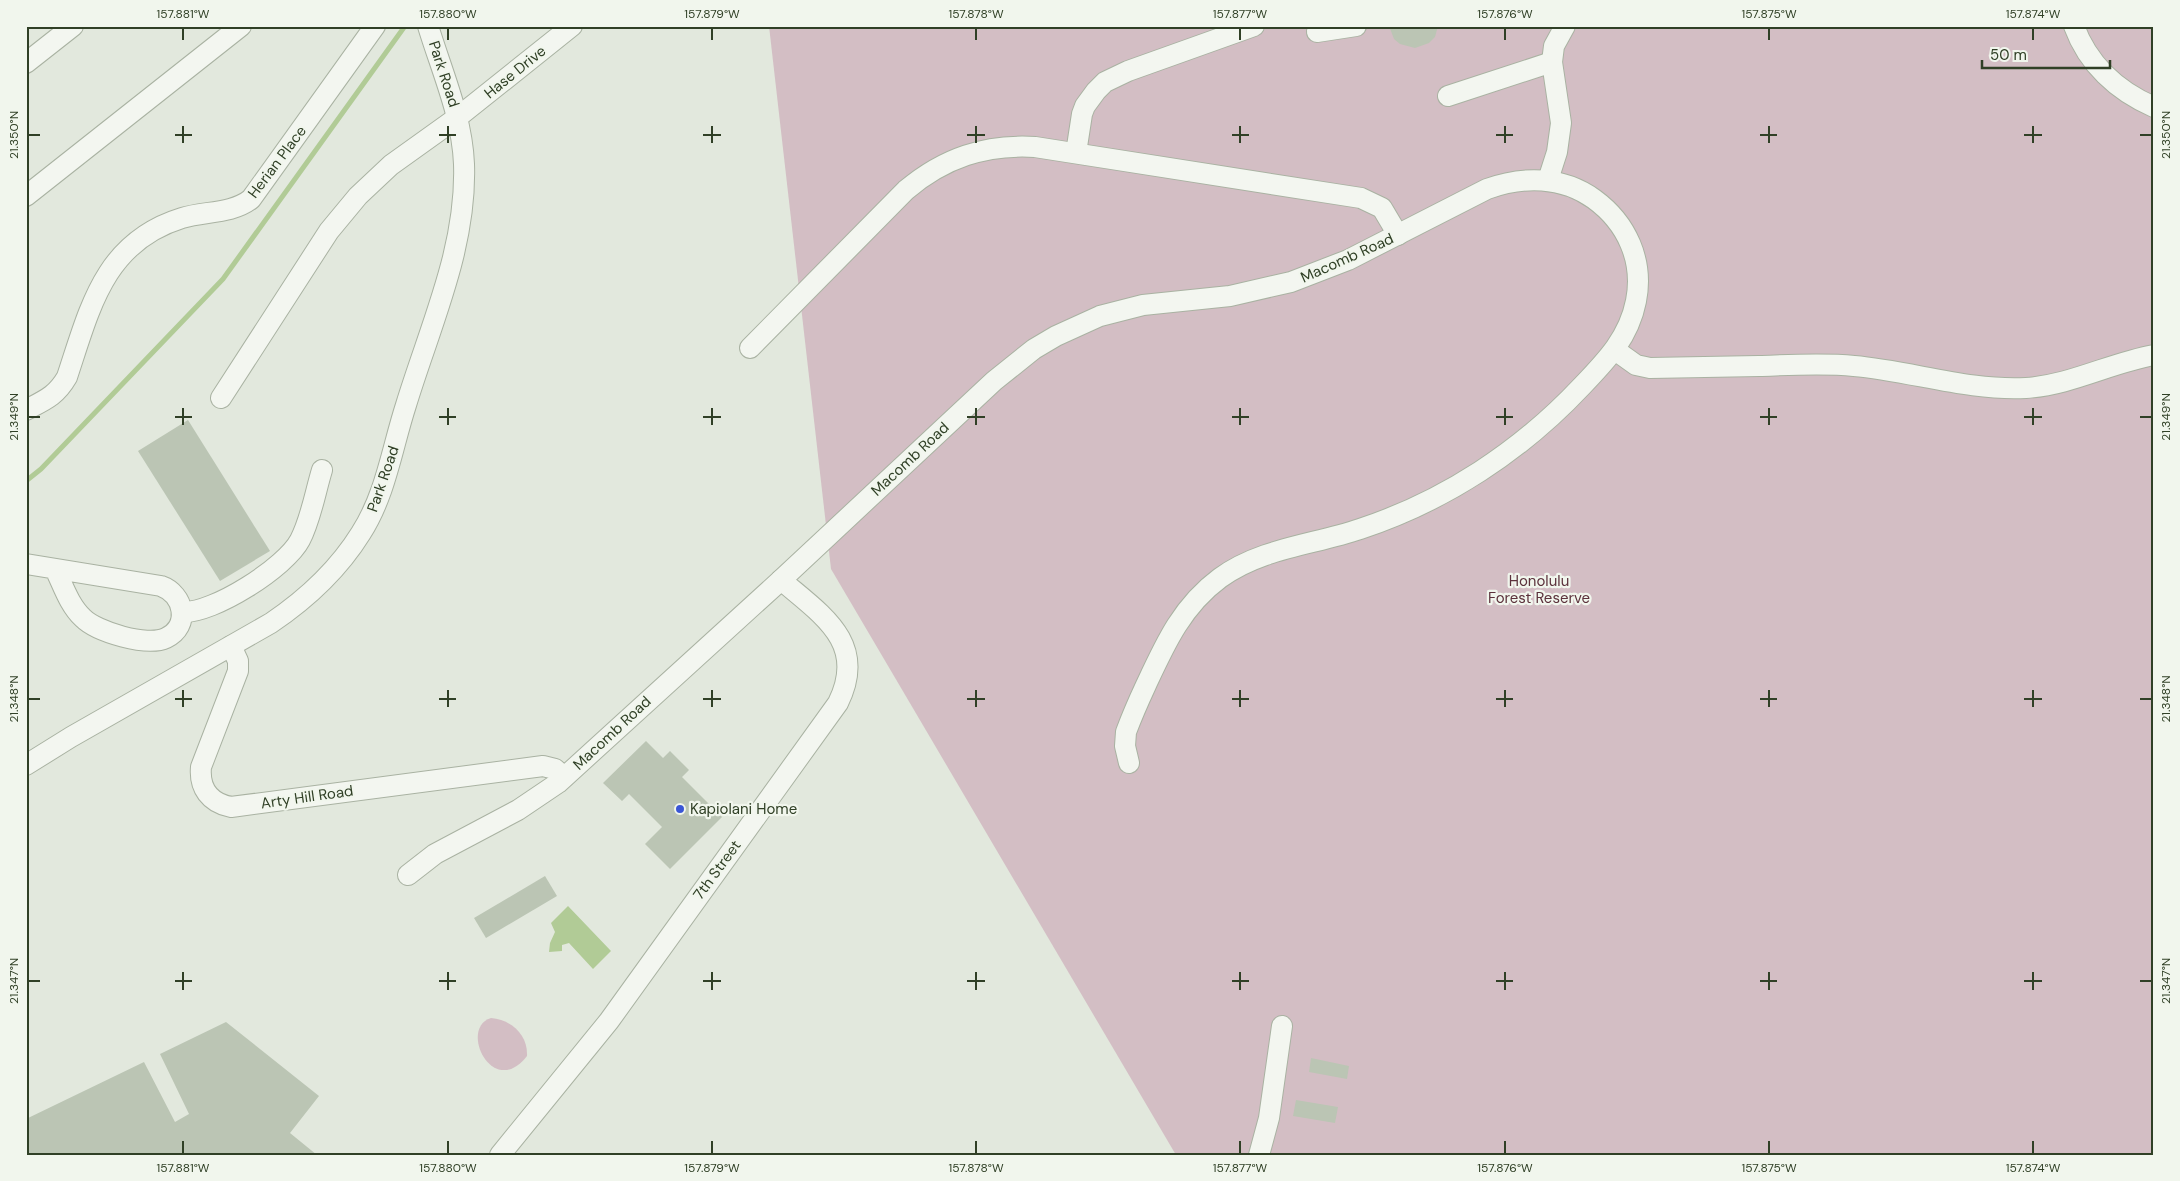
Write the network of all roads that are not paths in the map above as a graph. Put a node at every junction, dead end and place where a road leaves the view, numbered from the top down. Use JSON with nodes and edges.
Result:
{"nodes":[{"id":1,"x":73,"y":26,"type":"edge"},
{"id":2,"x":240,"y":26,"type":"edge"},
{"id":3,"x":375,"y":26,"type":"edge"},
{"id":4,"x":572,"y":26,"type":"edge"},
{"id":5,"x":1254,"y":26,"type":"edge"},
{"id":6,"x":1566,"y":26,"type":"edge"},
{"id":7,"x":2074,"y":26,"type":"edge"},
{"id":8,"x":429,"y":30,"type":"edge"},
{"id":9,"x":1552,"y":62,"type":"junction"},
{"id":10,"x":26,"y":64,"type":"edge"},
{"id":11,"x":1448,"y":96,"type":"dead end"},
{"id":12,"x":2154,"y":107,"type":"edge"},
{"id":13,"x":458,"y":117,"type":"junction"},
{"id":14,"x":1076,"y":153,"type":"junction"},
{"id":15,"x":1548,"y":180,"type":"junction"},
{"id":16,"x":26,"y":196,"type":"edge"},
{"id":17,"x":1398,"y":234,"type":"junction"},
{"id":18,"x":750,"y":348,"type":"dead end"},
{"id":19,"x":1616,"y":350,"type":"junction"},
{"id":20,"x":2154,"y":355,"type":"edge"},
{"id":21,"x":221,"y":398,"type":"dead end"},
{"id":22,"x":26,"y":410,"type":"edge"},
{"id":23,"x":322,"y":470,"type":"dead end"},
{"id":24,"x":26,"y":564,"type":"edge"},
{"id":25,"x":55,"y":569,"type":"junction"},
{"id":26,"x":781,"y":580,"type":"junction"},
{"id":27,"x":182,"y":612,"type":"junction"},
{"id":28,"x":230,"y":646,"type":"junction"},
{"id":29,"x":1129,"y":763,"type":"dead end"},
{"id":30,"x":26,"y":765,"type":"edge"},
{"id":31,"x":564,"y":777,"type":"junction"},
{"id":32,"x":408,"y":875,"type":"dead end"},
{"id":33,"x":1282,"y":1026,"type":"dead end"},
{"id":34,"x":500,"y":1155,"type":"edge"},
{"id":35,"x":1259,"y":1155,"type":"edge"}],
"edges":[{"from":1,"to":10,"type":"street"},
{"from":2,"to":16,"type":"street"},
{"from":3,"to":22,"type":"street","name":"Herian Place"},
{"from":4,"to":13,"type":"street","name":"Hase Drive"},
{"from":5,"to":14,"type":"street"},
{"from":6,"to":9,"type":"street"},
{"from":7,"to":12,"type":"street"},
{"from":8,"to":13,"type":"street","name":"Park Road"},
{"from":9,"to":11,"type":"street"},
{"from":9,"to":15,"type":"street"},
{"from":13,"to":21,"type":"street","name":"Hase Drive"},
{"from":13,"to":28,"type":"street","name":"Park Road"},
{"from":14,"to":17,"type":"street"},
{"from":14,"to":18,"type":"street"},
{"from":15,"to":17,"type":"street","name":"Macomb Road"},
{"from":15,"to":19,"type":"street","name":"Macomb Road"},
{"from":17,"to":26,"type":"street","name":"Macomb Road"},
{"from":19,"to":20,"type":"street"},
{"from":19,"to":29,"type":"street","name":"Macomb Road"},
{"from":23,"to":27,"type":"street"},
{"from":24,"to":25,"type":"street"},
{"from":25,"to":27,"type":"street"},
{"from":25,"to":27,"type":"street"},
{"from":26,"to":31,"type":"street","name":"Macomb Road"},
{"from":26,"to":34,"type":"street","name":"7th Street"},
{"from":28,"to":30,"type":"street","name":"Park Road"},
{"from":28,"to":31,"type":"street","name":"Arty Hill Road"},
{"from":31,"to":32,"type":"street","name":"Macomb Road"},
{"from":33,"to":35,"type":"street"}]}
